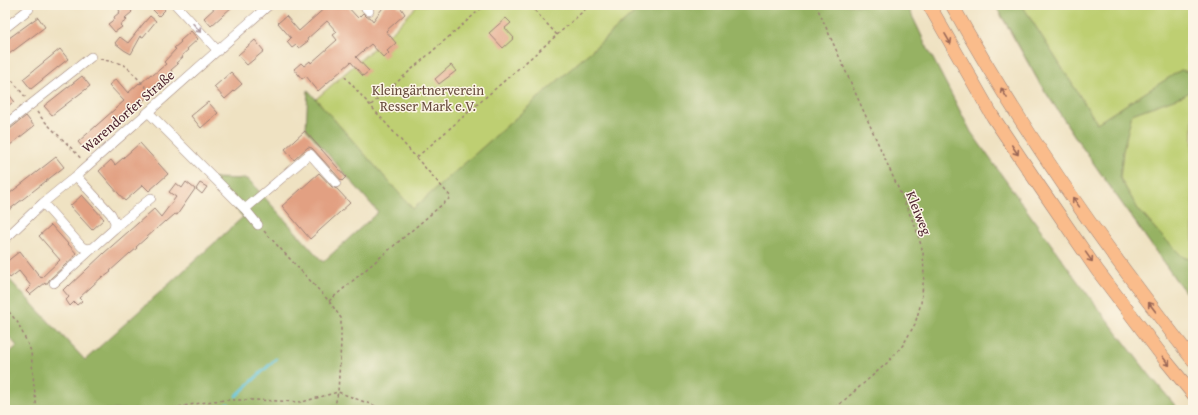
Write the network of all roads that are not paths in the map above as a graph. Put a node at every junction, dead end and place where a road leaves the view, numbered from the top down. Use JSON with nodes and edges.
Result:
{"nodes":[{"id":1,"x":176,"y":5,"type":"edge"},
{"id":2,"x":269,"y":5,"type":"edge"},
{"id":3,"x":928,"y":5,"type":"edge"},
{"id":4,"x":952,"y":5,"type":"edge"},
{"id":5,"x":29,"y":8,"type":"dead end"},
{"id":6,"x":5,"y":28,"type":"edge"},
{"id":7,"x":218,"y":51,"type":"junction"},
{"id":8,"x":91,"y":57,"type":"road end"},
{"id":9,"x":148,"y":112,"type":"junction"},
{"id":10,"x":5,"y":126,"type":"edge"},
{"id":11,"x":76,"y":176,"type":"junction"},
{"id":12,"x":336,"y":183,"type":"dead end"},
{"id":13,"x":151,"y":198,"type":"dead end"},
{"id":14,"x":43,"y":203,"type":"junction"},
{"id":15,"x":245,"y":209,"type":"junction"},
{"id":16,"x":258,"y":225,"type":"road end"},
{"id":17,"x":114,"y":229,"type":"junction"},
{"id":18,"x":5,"y":238,"type":"edge"},
{"id":19,"x":92,"y":248,"type":"junction"},
{"id":20,"x":54,"y":283,"type":"dead end"},
{"id":21,"x":1193,"y":360,"type":"edge"},
{"id":22,"x":1193,"y":394,"type":"edge"}],
"edges":[{"from":1,"to":7,"type":"street","one_way":true},
{"from":2,"to":7,"type":"street","name":"Warendorfer Straße"},
{"from":3,"to":22,"type":"highway","one_way":true},
{"from":21,"to":4,"type":"highway","one_way":true},
{"from":5,"to":6,"type":"street"},
{"from":7,"to":9,"type":"street","name":"Warendorfer Straße"},
{"from":8,"to":10,"type":"street"},
{"from":9,"to":11,"type":"street","name":"Warendorfer Straße"},
{"from":9,"to":15,"type":"street"},
{"from":11,"to":14,"type":"street","name":"Warendorfer Straße"},
{"from":11,"to":17,"type":"street"},
{"from":12,"to":15,"type":"street"},
{"from":13,"to":17,"type":"street"},
{"from":14,"to":18,"type":"street","name":"Warendorfer Straße"},
{"from":14,"to":19,"type":"street"},
{"from":15,"to":16,"type":"street"},
{"from":17,"to":19,"type":"street"},
{"from":19,"to":20,"type":"street"}]}
